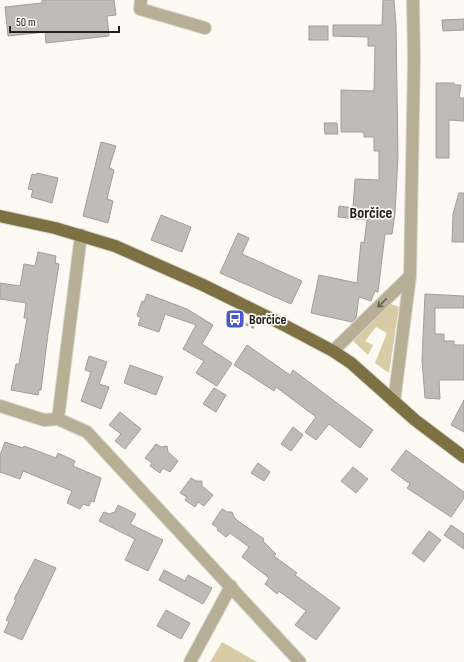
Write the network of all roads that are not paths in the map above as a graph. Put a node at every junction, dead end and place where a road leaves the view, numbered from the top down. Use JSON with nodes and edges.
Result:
{"nodes":[{"id":1,"x":141,"y":0,"type":"edge"},
{"id":2,"x":413,"y":0,"type":"edge"},
{"id":3,"x":205,"y":28,"type":"dead end"},
{"id":4,"x":0,"y":216,"type":"edge"},
{"id":5,"x":81,"y":235,"type":"junction"},
{"id":6,"x":410,"y":276,"type":"junction"},
{"id":7,"x":333,"y":351,"type":"junction"},
{"id":8,"x":394,"y":402,"type":"junction"},
{"id":9,"x":0,"y":406,"type":"edge"},
{"id":10,"x":58,"y":419,"type":"junction"},
{"id":11,"x":464,"y":457,"type":"edge"},
{"id":12,"x":231,"y":586,"type":"junction"},
{"id":13,"x":190,"y":662,"type":"edge"},
{"id":14,"x":300,"y":662,"type":"edge"}],
"edges":[{"from":1,"to":3,"type":"street"},
{"from":2,"to":6,"type":"street"},
{"from":4,"to":5,"type":"main road"},
{"from":5,"to":7,"type":"main road"},
{"from":5,"to":10,"type":"street"},
{"from":6,"to":7,"type":"street","one_way":true},
{"from":6,"to":8,"type":"street"},
{"from":7,"to":8,"type":"main road"},
{"from":8,"to":11,"type":"main road"},
{"from":9,"to":10,"type":"street"},
{"from":10,"to":12,"type":"street"},
{"from":12,"to":13,"type":"street"},
{"from":12,"to":14,"type":"street"}]}
